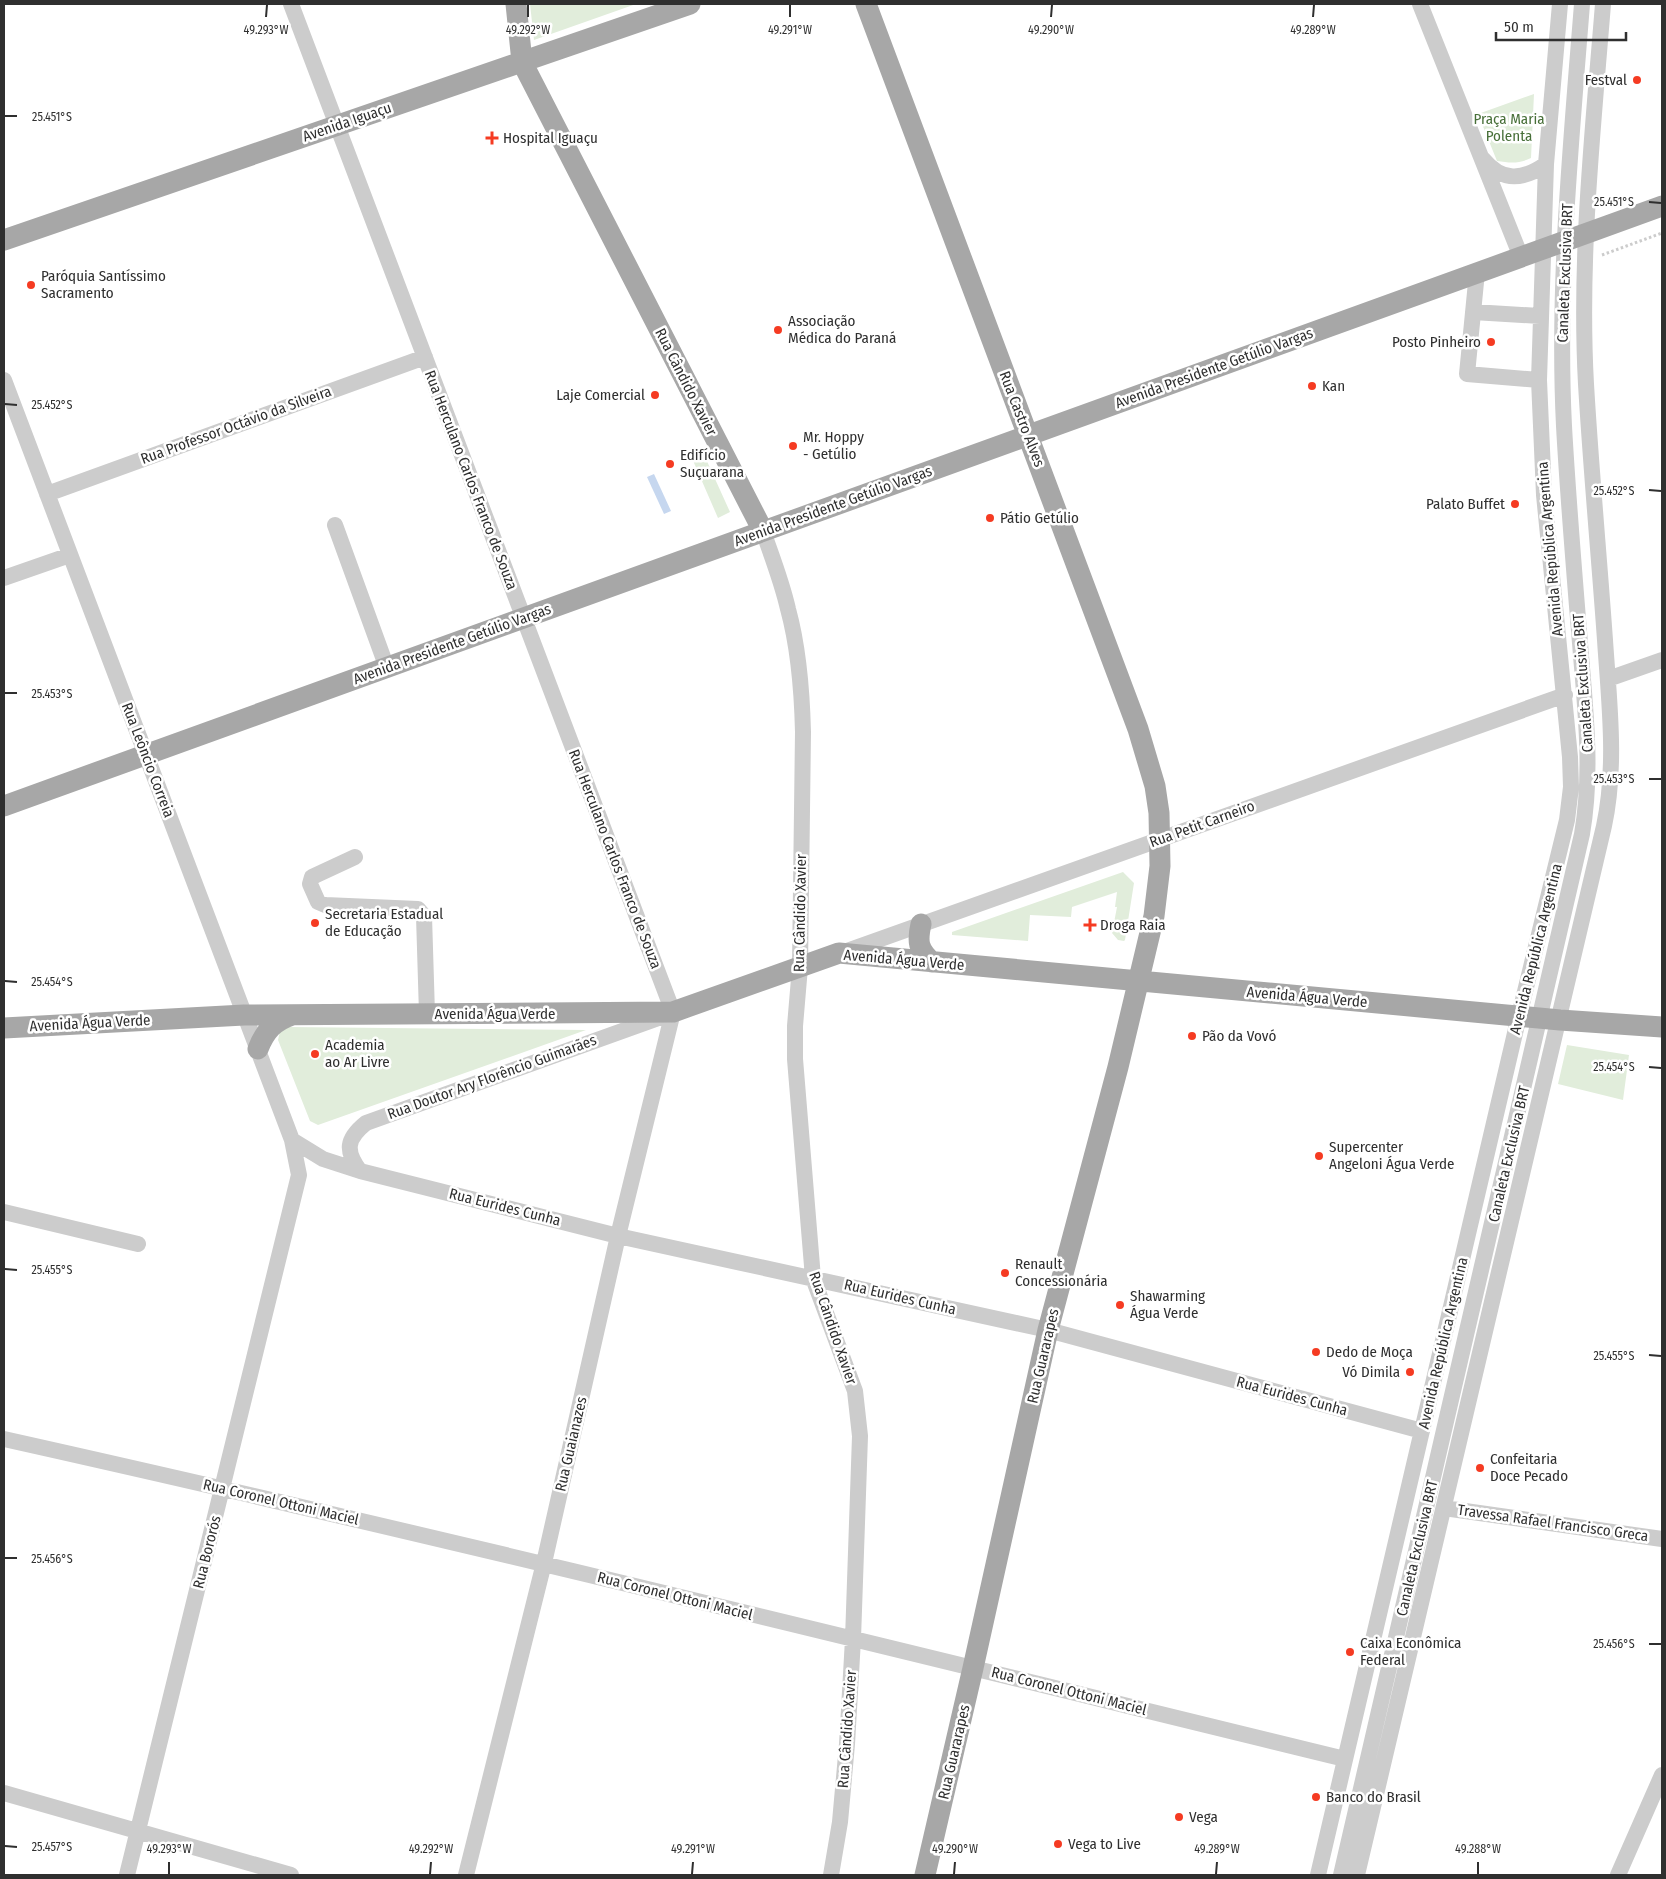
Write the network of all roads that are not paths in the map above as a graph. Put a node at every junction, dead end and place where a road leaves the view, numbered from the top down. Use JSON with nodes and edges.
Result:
{"nodes":[{"id":1,"x":291,"y":4,"type":"edge"},
{"id":2,"x":516,"y":4,"type":"edge"},
{"id":3,"x":690,"y":4,"type":"edge"},
{"id":4,"x":866,"y":4,"type":"edge"},
{"id":5,"x":1420,"y":4,"type":"edge"},
{"id":6,"x":1560,"y":4,"type":"edge"},
{"id":7,"x":1582,"y":4,"type":"edge"},
{"id":8,"x":1602,"y":4,"type":"edge"},
{"id":9,"x":522,"y":62,"type":"junction"},
{"id":10,"x":337,"y":125,"type":"junction"},
{"id":11,"x":1481,"y":158,"type":"junction"},
{"id":12,"x":1546,"y":164,"type":"junction"},
{"id":13,"x":1662,"y":206,"type":"edge"},
{"id":14,"x":1585,"y":234,"type":"junction"},
{"id":15,"x":4,"y":240,"type":"edge"},
{"id":16,"x":1564,"y":242,"type":"junction"},
{"id":17,"x":1543,"y":249,"type":"junction"},
{"id":18,"x":1521,"y":257,"type":"junction"},
{"id":19,"x":1477,"y":272,"type":"junction"},
{"id":20,"x":1473,"y":312,"type":"junction"},
{"id":21,"x":1540,"y":316,"type":"junction"},
{"id":22,"x":425,"y":357,"type":"junction"},
{"id":23,"x":1585,"y":368,"type":"junction"},
{"id":24,"x":4,"y":380,"type":"edge"},
{"id":25,"x":1539,"y":380,"type":"junction"},
{"id":26,"x":1564,"y":422,"type":"junction"},
{"id":27,"x":1028,"y":436,"type":"junction"},
{"id":28,"x":47,"y":494,"type":"junction"},
{"id":29,"x":335,"y":525,"type":"dead end"},
{"id":30,"x":763,"y":532,"type":"junction"},
{"id":31,"x":70,"y":555,"type":"junction"},
{"id":32,"x":4,"y":578,"type":"edge"},
{"id":33,"x":524,"y":618,"type":"junction"},
{"id":34,"x":1662,"y":660,"type":"edge"},
{"id":35,"x":387,"y":668,"type":"junction"},
{"id":36,"x":1608,"y":679,"type":"junction"},
{"id":37,"x":1565,"y":695,"type":"junction"},
{"id":38,"x":146,"y":755,"type":"junction"},
{"id":39,"x":4,"y":806,"type":"edge"},
{"id":40,"x":1160,"y":839,"type":"junction"},
{"id":41,"x":355,"y":857,"type":"dead end"},
{"id":42,"x":921,"y":924,"type":"junction"},
{"id":43,"x":839,"y":953,"type":"junction"},
{"id":44,"x":932,"y":962,"type":"junction"},
{"id":45,"x":800,"y":968,"type":"junction"},
{"id":46,"x":1140,"y":981,"type":"junction"},
{"id":47,"x":673,"y":1012,"type":"junction"},
{"id":48,"x":295,"y":1014,"type":"junction"},
{"id":49,"x":427,"y":1014,"type":"junction"},
{"id":50,"x":244,"y":1015,"type":"junction"},
{"id":51,"x":1518,"y":1016,"type":"junction"},
{"id":52,"x":1550,"y":1019,"type":"junction"},
{"id":53,"x":1662,"y":1027,"type":"edge"},
{"id":54,"x":4,"y":1028,"type":"edge"},
{"id":55,"x":258,"y":1049,"type":"junction"},
{"id":56,"x":292,"y":1140,"type":"junction"},
{"id":57,"x":360,"y":1171,"type":"junction"},
{"id":58,"x":4,"y":1212,"type":"edge"},
{"id":59,"x":618,"y":1236,"type":"junction"},
{"id":60,"x":138,"y":1244,"type":"dead end"},
{"id":61,"x":813,"y":1278,"type":"junction"},
{"id":62,"x":1048,"y":1330,"type":"junction"},
{"id":63,"x":1422,"y":1431,"type":"junction"},
{"id":64,"x":4,"y":1438,"type":"edge"},
{"id":65,"x":223,"y":1488,"type":"junction"},
{"id":66,"x":1444,"y":1508,"type":"junction"},
{"id":67,"x":1662,"y":1539,"type":"edge"},
{"id":68,"x":544,"y":1564,"type":"junction"},
{"id":69,"x":853,"y":1639,"type":"junction"},
{"id":70,"x":973,"y":1668,"type":"junction"},
{"id":71,"x":1345,"y":1759,"type":"junction"},
{"id":72,"x":1662,"y":1775,"type":"edge"},
{"id":73,"x":4,"y":1793,"type":"edge"},
{"id":74,"x":138,"y":1830,"type":"junction"},
{"id":75,"x":127,"y":1875,"type":"edge"},
{"id":76,"x":291,"y":1875,"type":"edge"},
{"id":77,"x":466,"y":1875,"type":"edge"},
{"id":78,"x":831,"y":1875,"type":"edge"},
{"id":79,"x":925,"y":1875,"type":"edge"},
{"id":80,"x":1318,"y":1875,"type":"edge"},
{"id":81,"x":1341,"y":1875,"type":"edge"},
{"id":82,"x":1358,"y":1875,"type":"edge"},
{"id":83,"x":1618,"y":1875,"type":"edge"}],
"edges":[{"from":1,"to":10,"type":"street","name":"Rua Herculano Carlos Franco de Souza"},
{"from":2,"to":9,"type":"main road","name":"Rua Cândido Xavier"},
{"from":3,"to":9,"type":"main road","name":"Avenida Iguaçu"},
{"from":4,"to":27,"type":"main road","name":"Rua Castro Alves"},
{"from":5,"to":11,"type":"street"},
{"from":6,"to":12,"type":"street","name":"Avenida República Argentina"},
{"from":7,"to":16,"type":"street","name":"Canaleta Exclusiva BRT"},
{"from":8,"to":14,"type":"street"},
{"from":9,"to":10,"type":"main road","name":"Avenida Iguaçu"},
{"from":9,"to":30,"type":"main road","name":"Rua Cândido Xavier"},
{"from":10,"to":15,"type":"main road","name":"Avenida Iguaçu"},
{"from":10,"to":22,"type":"street","name":"Rua Herculano Carlos Franco de Souza"},
{"from":11,"to":12,"type":"street"},
{"from":11,"to":18,"type":"street"},
{"from":12,"to":17,"type":"street","name":"Avenida República Argentina"},
{"from":13,"to":14,"type":"main road","name":"Avenida Presidente Getúlio Vargas"},
{"from":14,"to":16,"type":"main road","name":"Avenida Presidente Getúlio Vargas"},
{"from":14,"to":23,"type":"street"},
{"from":16,"to":17,"type":"main road","name":"Avenida Presidente Getúlio Vargas"},
{"from":16,"to":26,"type":"street","name":"Canaleta Exclusiva BRT"},
{"from":17,"to":18,"type":"main road","name":"Avenida Presidente Getúlio Vargas"},
{"from":17,"to":21,"type":"street","name":"Avenida República Argentina"},
{"from":18,"to":19,"type":"main road","name":"Avenida Presidente Getúlio Vargas"},
{"from":19,"to":20,"type":"street"},
{"from":19,"to":27,"type":"main road","name":"Avenida Presidente Getúlio Vargas"},
{"from":20,"to":21,"type":"street"},
{"from":20,"to":25,"type":"street"},
{"from":21,"to":25,"type":"street","name":"Avenida República Argentina"},
{"from":22,"to":28,"type":"street","name":"Rua Professor Octávio da Silveira"},
{"from":22,"to":33,"type":"street","name":"Rua Herculano Carlos Franco de Souza"},
{"from":23,"to":26,"type":"street","name":"Canaleta Exclusiva BRT"},
{"from":23,"to":36,"type":"street"},
{"from":24,"to":28,"type":"street","name":"Rua Leôncio Correia"},
{"from":25,"to":37,"type":"street","name":"Avenida República Argentina"},
{"from":26,"to":52,"type":"street","name":"Canaleta Exclusiva BRT"},
{"from":27,"to":30,"type":"main road","name":"Avenida Presidente Getúlio Vargas"},
{"from":27,"to":40,"type":"main road","name":"Rua Castro Alves"},
{"from":28,"to":31,"type":"street","name":"Rua Leôncio Correia"},
{"from":29,"to":35,"type":"street"},
{"from":30,"to":33,"type":"main road","name":"Avenida Presidente Getúlio Vargas"},
{"from":30,"to":45,"type":"street","name":"Rua Cândido Xavier"},
{"from":31,"to":32,"type":"street"},
{"from":31,"to":38,"type":"street","name":"Rua Leôncio Correia"},
{"from":33,"to":35,"type":"main road","name":"Avenida Presidente Getúlio Vargas"},
{"from":33,"to":47,"type":"street","name":"Rua Herculano Carlos Franco de Souza"},
{"from":34,"to":36,"type":"street"},
{"from":35,"to":38,"type":"main road","name":"Avenida Presidente Getúlio Vargas"},
{"from":36,"to":52,"type":"street"},
{"from":37,"to":40,"type":"street","name":"Rua Petit Carneiro"},
{"from":37,"to":51,"type":"street","name":"Avenida República Argentina"},
{"from":38,"to":39,"type":"main road","name":"Avenida Presidente Getúlio Vargas"},
{"from":38,"to":50,"type":"street","name":"Rua Leôncio Correia"},
{"from":40,"to":42,"type":"street","name":"Rua Petit Carneiro"},
{"from":40,"to":46,"type":"main road","name":"Rua Guararapes"},
{"from":41,"to":49,"type":"street"},
{"from":42,"to":43,"type":"street","name":"Rua Petit Carneiro"},
{"from":42,"to":44,"type":"main road"},
{"from":43,"to":44,"type":"main road","name":"Avenida Água Verde"},
{"from":43,"to":45,"type":"main road","name":"Avenida Água Verde"},
{"from":44,"to":46,"type":"main road","name":"Avenida Água Verde"},
{"from":45,"to":47,"type":"main road","name":"Avenida Água Verde"},
{"from":45,"to":61,"type":"street","name":"Rua Cândido Xavier"},
{"from":46,"to":51,"type":"main road","name":"Avenida Água Verde"},
{"from":46,"to":62,"type":"main road","name":"Rua Guararapes"},
{"from":47,"to":49,"type":"main road","name":"Avenida Água Verde"},
{"from":47,"to":57,"type":"street","name":"Rua Doutor Ary Florêncio Guimarães"},
{"from":47,"to":59,"type":"street","name":"Rua Guaianazes"},
{"from":48,"to":49,"type":"main road","name":"Avenida Água Verde"},
{"from":48,"to":50,"type":"main road","name":"Avenida Água Verde"},
{"from":48,"to":55,"type":"main road"},
{"from":50,"to":54,"type":"main road","name":"Avenida Água Verde"},
{"from":50,"to":55,"type":"street","name":"Rua Leôncio Correia"},
{"from":51,"to":52,"type":"main road","name":"Avenida Água Verde"},
{"from":51,"to":63,"type":"street","name":"Avenida República Argentina"},
{"from":52,"to":53,"type":"main road","name":"Avenida Água Verde"},
{"from":52,"to":66,"type":"street"},
{"from":52,"to":81,"type":"street","name":"Canaleta Exclusiva BRT"},
{"from":55,"to":56,"type":"street","name":"Rua Leôncio Correia"},
{"from":56,"to":57,"type":"street","name":"Rua Eurides Cunha"},
{"from":56,"to":65,"type":"street","name":"Rua Bororós"},
{"from":57,"to":59,"type":"street","name":"Rua Eurides Cunha"},
{"from":58,"to":60,"type":"street"},
{"from":59,"to":61,"type":"street","name":"Rua Eurides Cunha"},
{"from":59,"to":68,"type":"street","name":"Rua Guaianazes"},
{"from":61,"to":62,"type":"street","name":"Rua Eurides Cunha"},
{"from":61,"to":69,"type":"street","name":"Rua Cândido Xavier"},
{"from":62,"to":63,"type":"street","name":"Rua Eurides Cunha"},
{"from":62,"to":70,"type":"main road","name":"Rua Guararapes"},
{"from":63,"to":71,"type":"street","name":"Avenida República Argentina"},
{"from":64,"to":65,"type":"street","name":"Rua Coronel Ottoni Maciel"},
{"from":65,"to":68,"type":"street","name":"Rua Coronel Ottoni Maciel"},
{"from":65,"to":74,"type":"street","name":"Rua Bororós"},
{"from":66,"to":67,"type":"street","name":"Travessa Rafael Francisco Greca"},
{"from":66,"to":82,"type":"street"},
{"from":68,"to":69,"type":"street","name":"Rua Coronel Ottoni Maciel"},
{"from":68,"to":77,"type":"street","name":"Rua Guaianazes"},
{"from":69,"to":70,"type":"street","name":"Rua Coronel Ottoni Maciel"},
{"from":69,"to":78,"type":"street","name":"Rua Cândido Xavier"},
{"from":70,"to":71,"type":"street","name":"Rua Coronel Ottoni Maciel"},
{"from":70,"to":79,"type":"main road","name":"Rua Guararapes"},
{"from":71,"to":80,"type":"street","name":"Avenida República Argentina"},
{"from":72,"to":83,"type":"street"},
{"from":73,"to":74,"type":"street"},
{"from":74,"to":75,"type":"street","name":"Rua Bororós"},
{"from":74,"to":76,"type":"street"}]}
